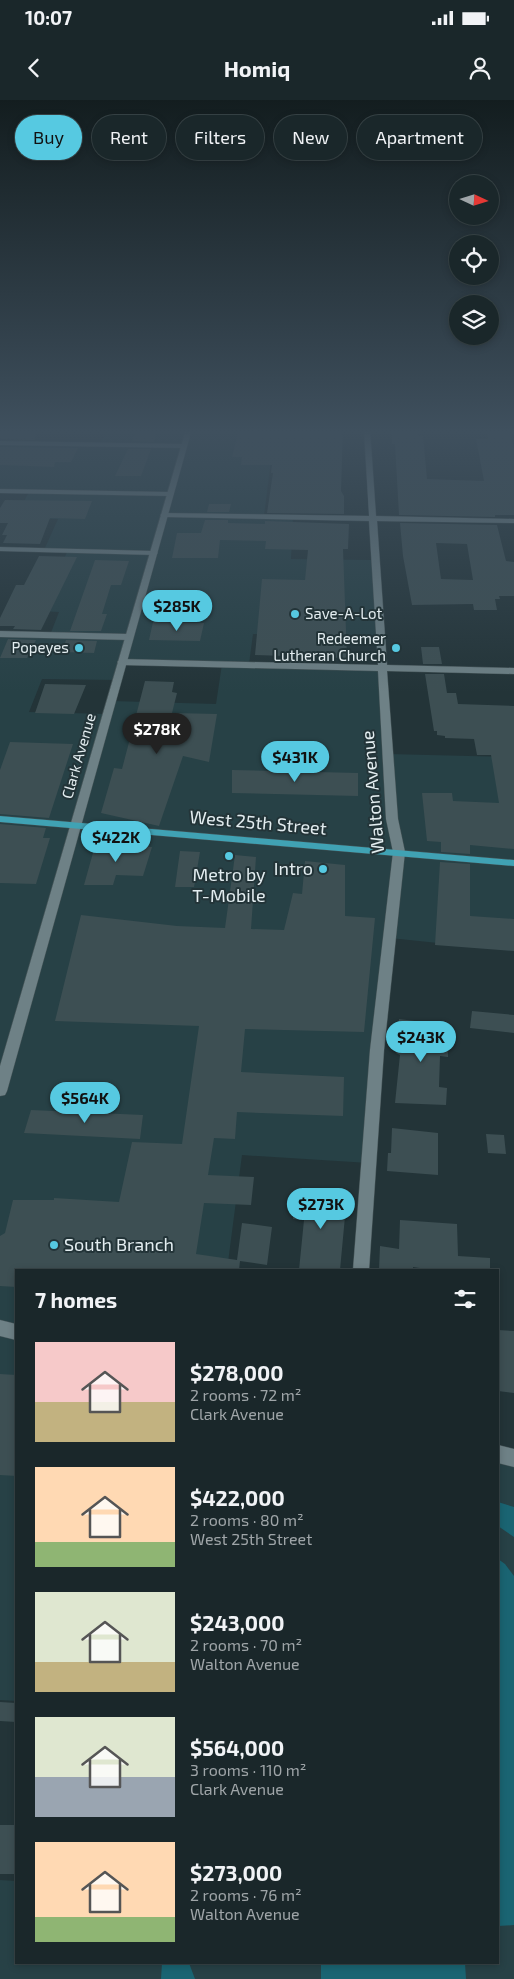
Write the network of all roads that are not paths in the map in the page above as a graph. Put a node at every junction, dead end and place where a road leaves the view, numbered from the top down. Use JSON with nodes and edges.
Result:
{"nodes":[{"id":1,"x":163,"y":517,"type":"edge"},
{"id":2,"x":304,"y":517,"type":"edge"},
{"id":3,"x":372,"y":518,"type":"junction"},
{"id":4,"x":514,"y":521,"type":"edge"},
{"id":5,"x":0,"y":549,"type":"edge"},
{"id":6,"x":154,"y":553,"type":"junction"},
{"id":7,"x":0,"y":634,"type":"edge"},
{"id":8,"x":129,"y":637,"type":"junction"},
{"id":9,"x":122,"y":662,"type":"junction"},
{"id":10,"x":383,"y":667,"type":"junction"},
{"id":11,"x":514,"y":671,"type":"edge"},
{"id":12,"x":0,"y":819,"type":"edge"},
{"id":13,"x":76,"y":826,"type":"junction"},
{"id":14,"x":399,"y":852,"type":"junction"},
{"id":15,"x":514,"y":863,"type":"edge"},
{"id":16,"x":0,"y":1091,"type":"edge"},
{"id":17,"x":361,"y":1269,"type":"edge"},
{"id":18,"x":0,"y":1328,"type":"edge"},
{"id":19,"x":15,"y":1332,"type":"edge"},
{"id":20,"x":499,"y":1454,"type":"edge"},
{"id":21,"x":514,"y":1458,"type":"edge"}],
"edges":[{"from":1,"to":6,"type":"street","name":"Clark Avenue"},
{"from":2,"to":3,"type":"street"},
{"from":3,"to":4,"type":"street"},
{"from":3,"to":10,"type":"street","name":"Walton Avenue"},
{"from":5,"to":6,"type":"street"},
{"from":6,"to":8,"type":"street","name":"Clark Avenue"},
{"from":7,"to":8,"type":"street"},
{"from":8,"to":9,"type":"street","name":"Clark Avenue"},
{"from":9,"to":10,"type":"street"},
{"from":9,"to":13,"type":"street","name":"Clark Avenue"},
{"from":10,"to":11,"type":"street"},
{"from":10,"to":14,"type":"street","name":"Walton Avenue"},
{"from":12,"to":13,"type":"main road","name":"West 25th Street"},
{"from":13,"to":14,"type":"main road","name":"West 25th Street"},
{"from":13,"to":16,"type":"street","name":"Clark Avenue"},
{"from":14,"to":15,"type":"main road","name":"West 25th Street"},
{"from":14,"to":17,"type":"street","name":"Walton Avenue"},
{"from":18,"to":19,"type":"street"},
{"from":20,"to":21,"type":"street"}]}
